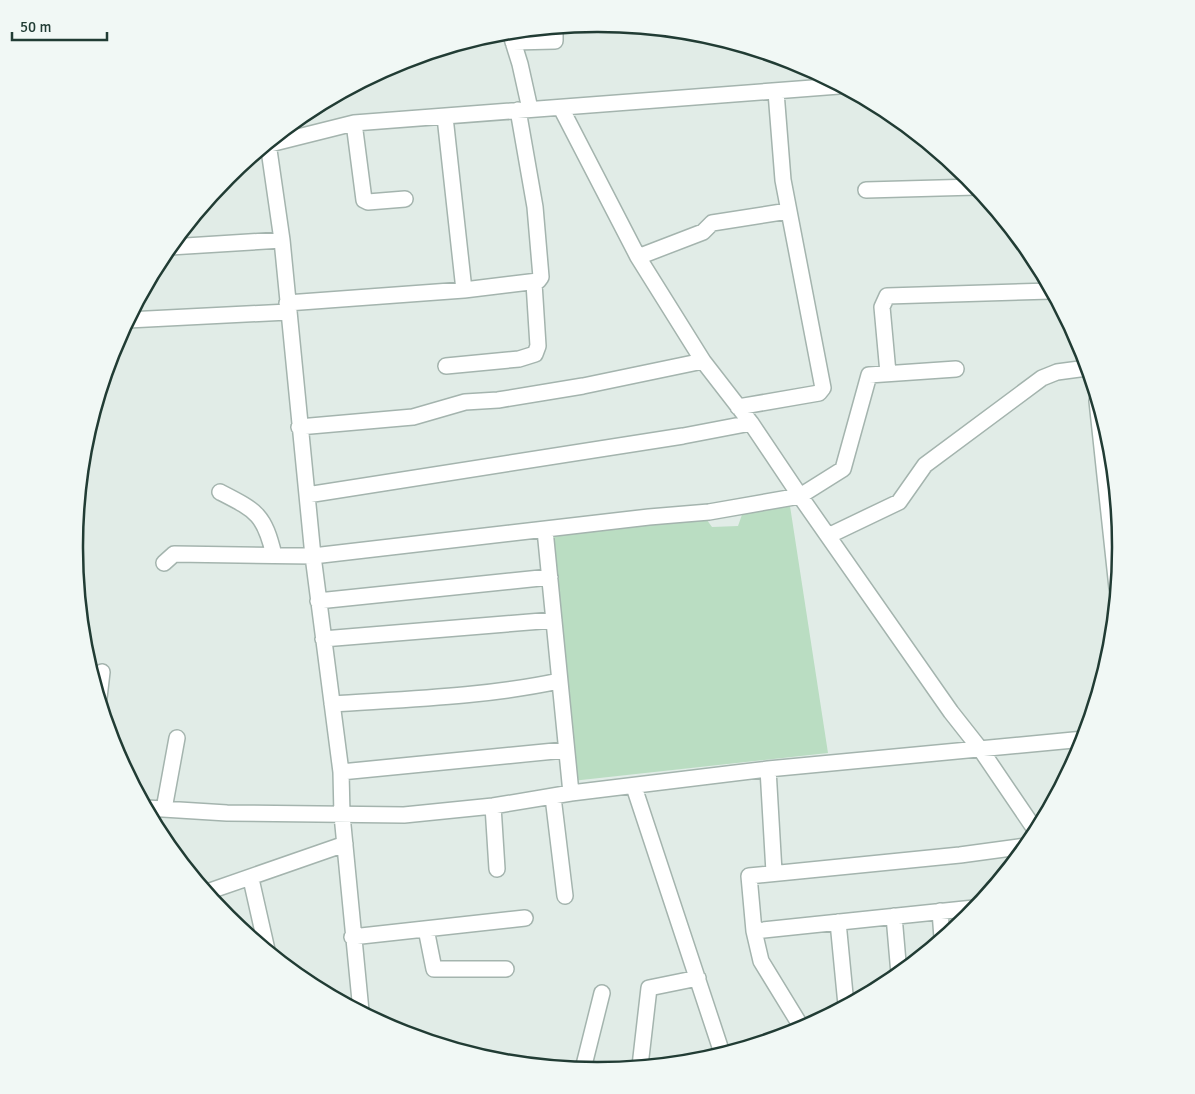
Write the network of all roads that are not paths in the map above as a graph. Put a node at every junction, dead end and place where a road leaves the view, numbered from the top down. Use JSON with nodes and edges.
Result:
{"nodes":[{"id":1,"x":555,"y":35,"type":"edge"},
{"id":2,"x":523,"y":38,"type":"edge"},
{"id":3,"x":511,"y":40,"type":"edge"},
{"id":4,"x":827,"y":87,"type":"edge"},
{"id":5,"x":776,"y":92,"type":"junction"},
{"id":6,"x":561,"y":108,"type":"junction"},
{"id":7,"x":524,"y":110,"type":"junction"},
{"id":8,"x":446,"y":117,"type":"junction"},
{"id":9,"x":354,"y":123,"type":"junction"},
{"id":10,"x":281,"y":142,"type":"edge"},
{"id":11,"x":269,"y":151,"type":"edge"},
{"id":12,"x":965,"y":187,"type":"edge"},
{"id":13,"x":866,"y":190,"type":"dead end"},
{"id":14,"x":405,"y":199,"type":"dead end"},
{"id":15,"x":788,"y":211,"type":"junction"},
{"id":16,"x":282,"y":240,"type":"junction"},
{"id":17,"x":180,"y":246,"type":"edge"},
{"id":18,"x":638,"y":257,"type":"junction"},
{"id":19,"x":534,"y":282,"type":"junction"},
{"id":20,"x":464,"y":290,"type":"junction"},
{"id":21,"x":1043,"y":290,"type":"edge"},
{"id":22,"x":287,"y":307,"type":"junction"},
{"id":23,"x":136,"y":319,"type":"edge"},
{"id":24,"x":704,"y":361,"type":"junction"},
{"id":25,"x":446,"y":366,"type":"dead end"},
{"id":26,"x":956,"y":369,"type":"dead end"},
{"id":27,"x":1080,"y":369,"type":"edge"},
{"id":28,"x":888,"y":373,"type":"junction"},
{"id":29,"x":738,"y":407,"type":"junction"},
{"id":30,"x":751,"y":422,"type":"junction"},
{"id":31,"x":299,"y":426,"type":"junction"},
{"id":32,"x":220,"y":492,"type":"dead end"},
{"id":33,"x":307,"y":495,"type":"junction"},
{"id":34,"x":800,"y":496,"type":"junction"},
{"id":35,"x":544,"y":530,"type":"junction"},
{"id":36,"x":828,"y":536,"type":"junction"},
{"id":37,"x":274,"y":555,"type":"junction"},
{"id":38,"x":313,"y":556,"type":"junction"},
{"id":39,"x":164,"y":563,"type":"dead end"},
{"id":40,"x":550,"y":577,"type":"junction"},
{"id":41,"x":318,"y":601,"type":"junction"},
{"id":42,"x":554,"y":620,"type":"junction"},
{"id":43,"x":323,"y":639,"type":"junction"},
{"id":44,"x":102,"y":672,"type":"dead end"},
{"id":45,"x":101,"y":680,"type":"edge"},
{"id":46,"x":559,"y":681,"type":"junction"},
{"id":47,"x":332,"y":704,"type":"junction"},
{"id":48,"x":177,"y":738,"type":"dead end"},
{"id":49,"x":1075,"y":739,"type":"edge"},
{"id":50,"x":565,"y":750,"type":"junction"},
{"id":51,"x":981,"y":750,"type":"junction"},
{"id":52,"x":768,"y":769,"type":"junction"},
{"id":53,"x":341,"y":772,"type":"junction"},
{"id":54,"x":634,"y":787,"type":"junction"},
{"id":55,"x":570,"y":793,"type":"junction"},
{"id":56,"x":553,"y":797,"type":"junction"},
{"id":57,"x":493,"y":806,"type":"junction"},
{"id":58,"x":155,"y":808,"type":"edge"},
{"id":59,"x":164,"y":809,"type":"junction"},
{"id":60,"x":342,"y":815,"type":"junction"},
{"id":61,"x":1031,"y":823,"type":"edge"},
{"id":62,"x":345,"y":844,"type":"junction"},
{"id":63,"x":1015,"y":848,"type":"edge"},
{"id":64,"x":497,"y":869,"type":"dead end"},
{"id":65,"x":774,"y":872,"type":"junction"},
{"id":66,"x":251,"y":879,"type":"junction"},
{"id":67,"x":214,"y":890,"type":"edge"},
{"id":68,"x":565,"y":896,"type":"dead end"},
{"id":69,"x":963,"y":909,"type":"edge"},
{"id":70,"x":940,"y":912,"type":"junction"},
{"id":71,"x":894,"y":916,"type":"junction"},
{"id":72,"x":526,"y":918,"type":"dead end"},
{"id":73,"x":838,"y":922,"type":"junction"},
{"id":74,"x":426,"y":929,"type":"junction"},
{"id":75,"x":941,"y":930,"type":"edge"},
{"id":76,"x":754,"y":931,"type":"junction"},
{"id":77,"x":352,"y":937,"type":"junction"},
{"id":78,"x":265,"y":939,"type":"edge"},
{"id":79,"x":897,"y":965,"type":"edge"},
{"id":80,"x":506,"y":969,"type":"dead end"},
{"id":81,"x":698,"y":978,"type":"junction"},
{"id":82,"x":602,"y":993,"type":"dead end"},
{"id":83,"x":845,"y":998,"type":"edge"},
{"id":84,"x":360,"y":1003,"type":"edge"},
{"id":85,"x":797,"y":1021,"type":"edge"},
{"id":86,"x":720,"y":1047,"type":"edge"},
{"id":87,"x":641,"y":1059,"type":"edge"},
{"id":88,"x":585,"y":1061,"type":"edge"}],
"edges":[{"from":1,"to":2,"type":"street"},
{"from":3,"to":7,"type":"street"},
{"from":4,"to":5,"type":"street"},
{"from":5,"to":6,"type":"street"},
{"from":5,"to":15,"type":"street"},
{"from":6,"to":7,"type":"street"},
{"from":6,"to":18,"type":"street"},
{"from":7,"to":8,"type":"street"},
{"from":7,"to":19,"type":"street"},
{"from":8,"to":9,"type":"street"},
{"from":8,"to":20,"type":"street"},
{"from":9,"to":10,"type":"street"},
{"from":9,"to":14,"type":"street"},
{"from":11,"to":16,"type":"street"},
{"from":12,"to":13,"type":"street"},
{"from":15,"to":18,"type":"street"},
{"from":15,"to":29,"type":"street"},
{"from":16,"to":17,"type":"street"},
{"from":16,"to":22,"type":"street"},
{"from":18,"to":24,"type":"street"},
{"from":19,"to":20,"type":"street"},
{"from":19,"to":25,"type":"street"},
{"from":20,"to":22,"type":"street"},
{"from":21,"to":28,"type":"street"},
{"from":22,"to":23,"type":"street"},
{"from":22,"to":31,"type":"street"},
{"from":24,"to":29,"type":"street"},
{"from":24,"to":31,"type":"street"},
{"from":26,"to":28,"type":"street"},
{"from":27,"to":36,"type":"street"},
{"from":28,"to":34,"type":"street"},
{"from":29,"to":30,"type":"street"},
{"from":30,"to":33,"type":"street"},
{"from":30,"to":34,"type":"street"},
{"from":31,"to":33,"type":"street"},
{"from":32,"to":37,"type":"street"},
{"from":33,"to":38,"type":"street"},
{"from":34,"to":35,"type":"street"},
{"from":34,"to":36,"type":"street"},
{"from":35,"to":38,"type":"street"},
{"from":35,"to":40,"type":"street"},
{"from":36,"to":51,"type":"street"},
{"from":37,"to":38,"type":"street"},
{"from":37,"to":39,"type":"street"},
{"from":38,"to":41,"type":"street"},
{"from":40,"to":41,"type":"street"},
{"from":40,"to":42,"type":"street"},
{"from":41,"to":43,"type":"street"},
{"from":42,"to":43,"type":"street"},
{"from":42,"to":46,"type":"street"},
{"from":43,"to":47,"type":"street"},
{"from":44,"to":45,"type":"street"},
{"from":46,"to":47,"type":"street"},
{"from":46,"to":50,"type":"street"},
{"from":47,"to":53,"type":"street"},
{"from":48,"to":59,"type":"street"},
{"from":49,"to":51,"type":"street"},
{"from":50,"to":53,"type":"street"},
{"from":50,"to":55,"type":"street"},
{"from":51,"to":52,"type":"street"},
{"from":51,"to":61,"type":"street"},
{"from":52,"to":54,"type":"street"},
{"from":52,"to":65,"type":"street"},
{"from":53,"to":60,"type":"street"},
{"from":54,"to":55,"type":"street"},
{"from":54,"to":81,"type":"street"},
{"from":55,"to":56,"type":"street"},
{"from":56,"to":57,"type":"street"},
{"from":56,"to":68,"type":"street"},
{"from":57,"to":60,"type":"street"},
{"from":57,"to":64,"type":"street"},
{"from":58,"to":59,"type":"street"},
{"from":59,"to":60,"type":"street"},
{"from":60,"to":62,"type":"street"},
{"from":62,"to":66,"type":"street"},
{"from":62,"to":77,"type":"street"},
{"from":63,"to":65,"type":"street"},
{"from":65,"to":76,"type":"street"},
{"from":66,"to":67,"type":"street"},
{"from":66,"to":78,"type":"street"},
{"from":69,"to":70,"type":"street"},
{"from":70,"to":71,"type":"street"},
{"from":70,"to":75,"type":"street"},
{"from":71,"to":73,"type":"street"},
{"from":71,"to":79,"type":"street"},
{"from":72,"to":74,"type":"street"},
{"from":73,"to":76,"type":"street"},
{"from":73,"to":83,"type":"street"},
{"from":74,"to":77,"type":"street"},
{"from":74,"to":80,"type":"street"},
{"from":76,"to":85,"type":"street"},
{"from":77,"to":84,"type":"street"},
{"from":81,"to":86,"type":"street"},
{"from":81,"to":87,"type":"street"},
{"from":82,"to":88,"type":"street"}]}
